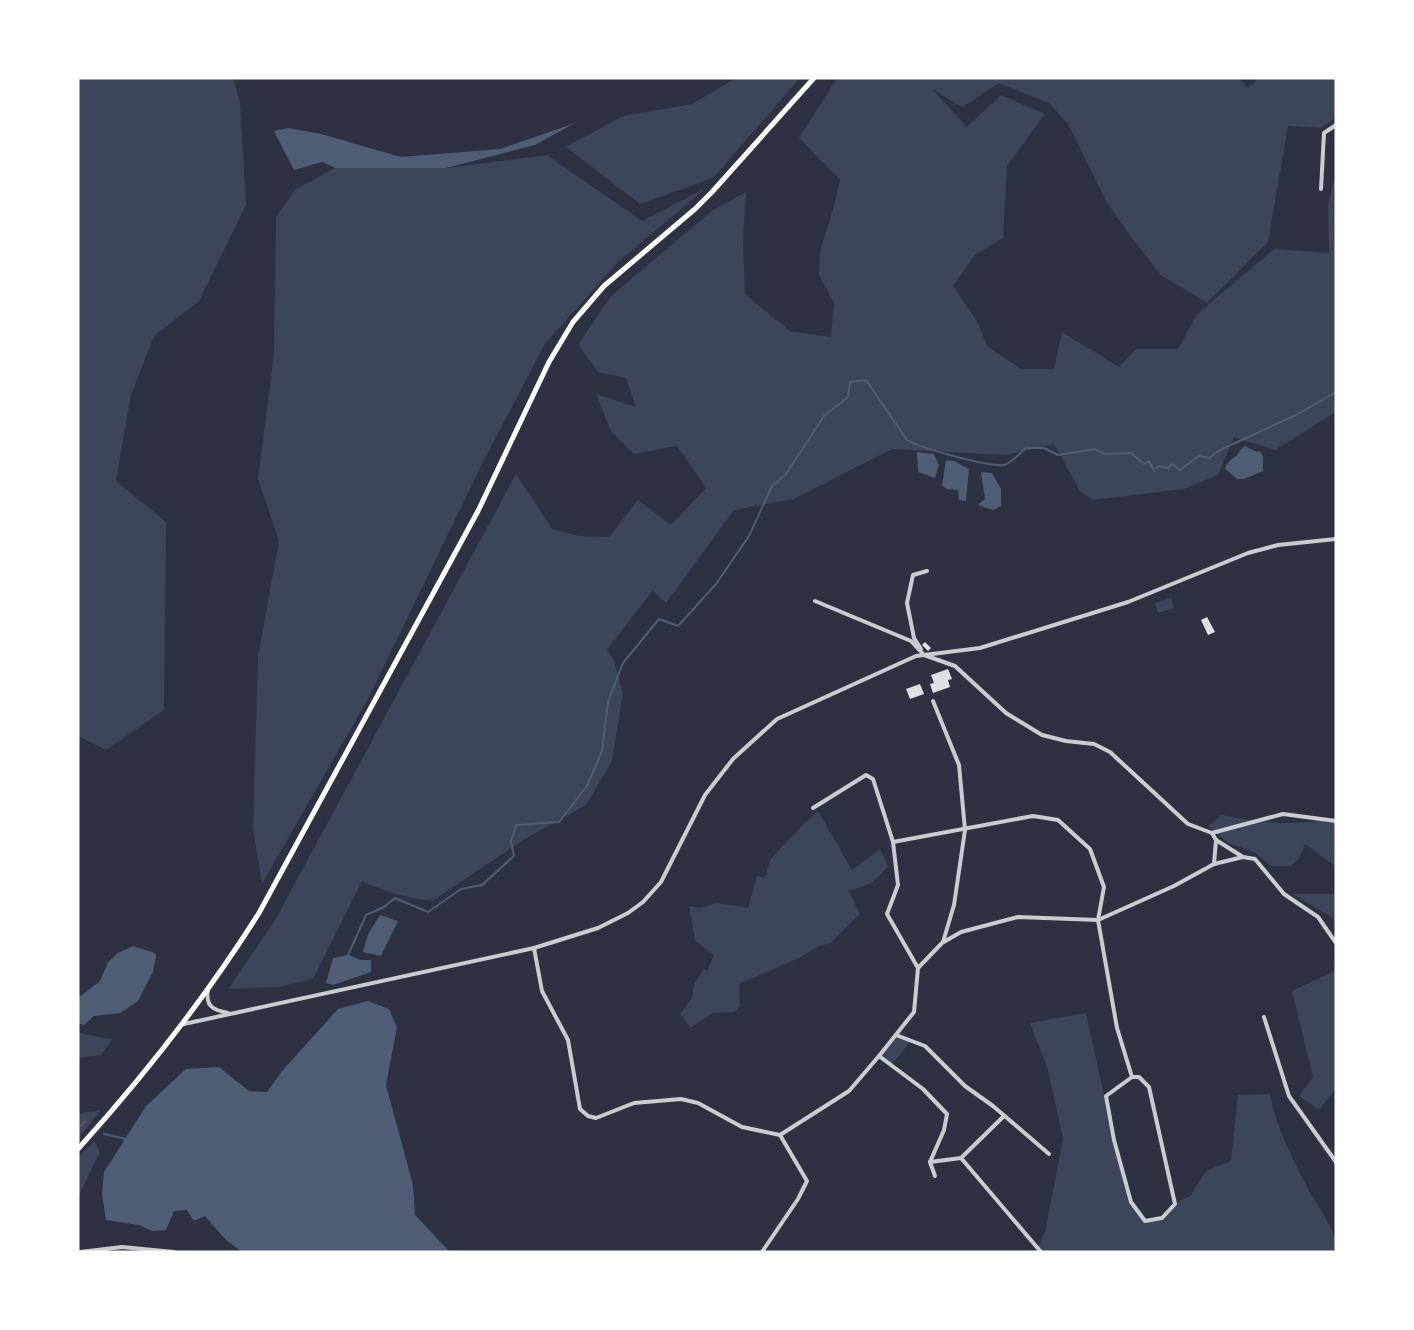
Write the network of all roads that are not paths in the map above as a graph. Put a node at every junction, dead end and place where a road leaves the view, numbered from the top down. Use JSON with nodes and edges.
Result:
{"nodes":[{"id":1,"x":814,"y":78,"type":"edge"},
{"id":2,"x":1336,"y":125,"type":"edge"},
{"id":3,"x":1321,"y":189,"type":"dead end"},
{"id":4,"x":1336,"y":539,"type":"edge"},
{"id":5,"x":927,"y":571,"type":"dead end"},
{"id":6,"x":815,"y":600,"type":"dead end"},
{"id":7,"x":924,"y":655,"type":"junction"},
{"id":8,"x":933,"y":701,"type":"dead end"},
{"id":9,"x":813,"y":808,"type":"dead end"},
{"id":10,"x":1336,"y":821,"type":"edge"},
{"id":11,"x":964,"y":830,"type":"junction"},
{"id":12,"x":1212,"y":833,"type":"junction"},
{"id":13,"x":1216,"y":840,"type":"junction"},
{"id":14,"x":893,"y":842,"type":"junction"},
{"id":15,"x":1243,"y":857,"type":"junction"},
{"id":16,"x":1215,"y":864,"type":"junction"},
{"id":17,"x":1098,"y":920,"type":"junction"},
{"id":18,"x":1336,"y":943,"type":"edge"},
{"id":19,"x":942,"y":944,"type":"junction"},
{"id":20,"x":534,"y":948,"type":"junction"},
{"id":21,"x":918,"y":968,"type":"junction"},
{"id":22,"x":208,"y":990,"type":"junction"},
{"id":23,"x":231,"y":1014,"type":"junction"},
{"id":24,"x":1264,"y":1017,"type":"dead end"},
{"id":25,"x":184,"y":1024,"type":"junction"},
{"id":26,"x":896,"y":1035,"type":"junction"},
{"id":27,"x":879,"y":1056,"type":"junction"},
{"id":28,"x":1132,"y":1077,"type":"junction"},
{"id":29,"x":1004,"y":1116,"type":"junction"},
{"id":30,"x":780,"y":1135,"type":"junction"},
{"id":31,"x":78,"y":1149,"type":"edge"},
{"id":32,"x":1049,"y":1154,"type":"dead end"},
{"id":33,"x":960,"y":1158,"type":"junction"},
{"id":34,"x":930,"y":1162,"type":"junction"},
{"id":35,"x":1336,"y":1162,"type":"edge"},
{"id":36,"x":935,"y":1176,"type":"dead end"},
{"id":37,"x":122,"y":1247,"type":"junction"},
{"id":38,"x":80,"y":1252,"type":"edge"},
{"id":39,"x":130,"y":1252,"type":"edge"},
{"id":40,"x":174,"y":1252,"type":"edge"},
{"id":41,"x":762,"y":1252,"type":"edge"},
{"id":42,"x":1041,"y":1252,"type":"edge"}],
"edges":[{"from":1,"to":22,"type":"main road"},
{"from":2,"to":3,"type":"street"},
{"from":4,"to":7,"type":"street"},
{"from":5,"to":7,"type":"street"},
{"from":6,"to":7,"type":"street"},
{"from":7,"to":12,"type":"street"},
{"from":7,"to":20,"type":"street"},
{"from":8,"to":11,"type":"street"},
{"from":9,"to":14,"type":"street"},
{"from":10,"to":12,"type":"street"},
{"from":11,"to":14,"type":"street"},
{"from":11,"to":17,"type":"street"},
{"from":11,"to":19,"type":"street"},
{"from":12,"to":13,"type":"street"},
{"from":13,"to":15,"type":"street"},
{"from":13,"to":16,"type":"street"},
{"from":14,"to":21,"type":"street"},
{"from":15,"to":16,"type":"street"},
{"from":15,"to":18,"type":"street"},
{"from":16,"to":17,"type":"street"},
{"from":17,"to":19,"type":"street"},
{"from":17,"to":28,"type":"street"},
{"from":19,"to":21,"type":"street"},
{"from":20,"to":23,"type":"street"},
{"from":20,"to":30,"type":"street"},
{"from":21,"to":26,"type":"street"},
{"from":22,"to":23,"type":"street"},
{"from":22,"to":25,"type":"main road"},
{"from":23,"to":25,"type":"street"},
{"from":24,"to":35,"type":"street"},
{"from":25,"to":31,"type":"main road"},
{"from":26,"to":27,"type":"street"},
{"from":26,"to":29,"type":"street"},
{"from":27,"to":30,"type":"street"},
{"from":27,"to":34,"type":"street"},
{"from":28,"to":28,"type":"street"},
{"from":29,"to":32,"type":"street"},
{"from":29,"to":33,"type":"street"},
{"from":30,"to":41,"type":"street"},
{"from":33,"to":34,"type":"street"},
{"from":33,"to":42,"type":"street"},
{"from":34,"to":36,"type":"street"},
{"from":37,"to":38,"type":"street"},
{"from":37,"to":39,"type":"street"},
{"from":37,"to":40,"type":"street"}]}
